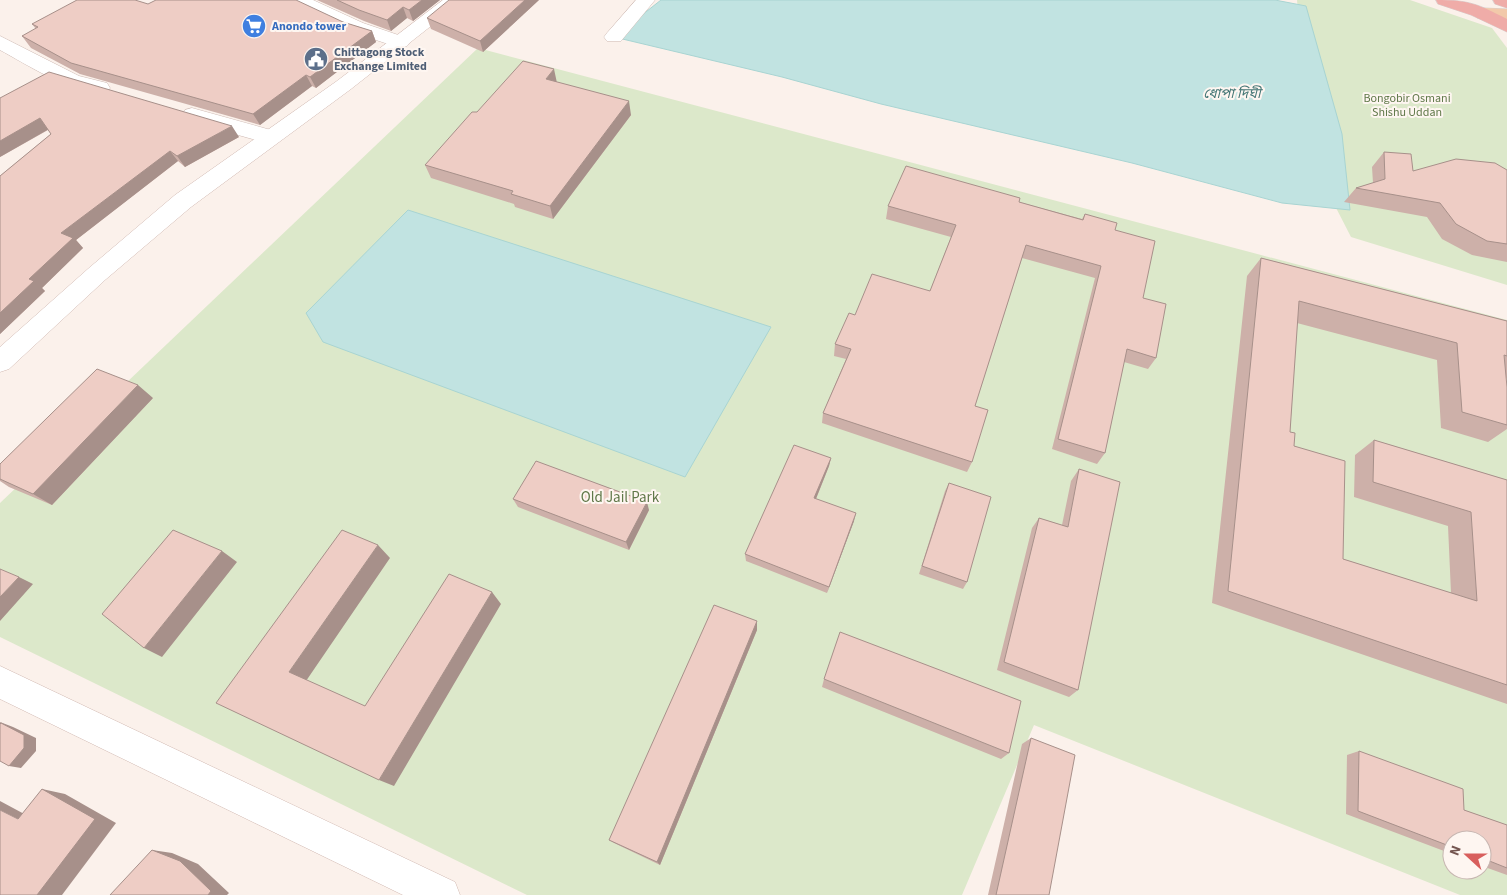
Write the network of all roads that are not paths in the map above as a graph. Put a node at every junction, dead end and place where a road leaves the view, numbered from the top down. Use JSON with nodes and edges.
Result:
{"nodes":[{"id":1,"x":298,"y":0,"type":"edge"},
{"id":2,"x":455,"y":0,"type":"edge"},
{"id":3,"x":646,"y":0,"type":"edge"},
{"id":4,"x":1446,"y":0,"type":"edge"},
{"id":5,"x":1502,"y":0,"type":"edge"},
{"id":6,"x":1507,"y":2,"type":"edge"},
{"id":7,"x":1484,"y":14,"type":"junction"},
{"id":8,"x":1507,"y":15,"type":"edge"},
{"id":9,"x":1507,"y":26,"type":"edge"},
{"id":10,"x":614,"y":37,"type":"dead end"},
{"id":11,"x":0,"y":42,"type":"edge"},
{"id":12,"x":400,"y":42,"type":"junction"},
{"id":13,"x":117,"y":93,"type":"edge"},
{"id":14,"x":170,"y":108,"type":"edge"},
{"id":15,"x":270,"y":136,"type":"junction"},
{"id":16,"x":0,"y":362,"type":"edge"},
{"id":17,"x":0,"y":682,"type":"edge"},
{"id":18,"x":442,"y":895,"type":"edge"}],
"edges":[{"from":1,"to":12,"type":"main road"},
{"from":2,"to":12,"type":"main road"},
{"from":3,"to":10,"type":"main road"},
{"from":4,"to":7,"type":"highway"},
{"from":5,"to":6,"type":"highway"},
{"from":7,"to":8,"type":"main road"},
{"from":7,"to":9,"type":"highway"},
{"from":11,"to":13,"type":"main road"},
{"from":12,"to":15,"type":"main road"},
{"from":14,"to":15,"type":"main road"},
{"from":15,"to":16,"type":"main road"},
{"from":17,"to":18,"type":"main road"}]}
